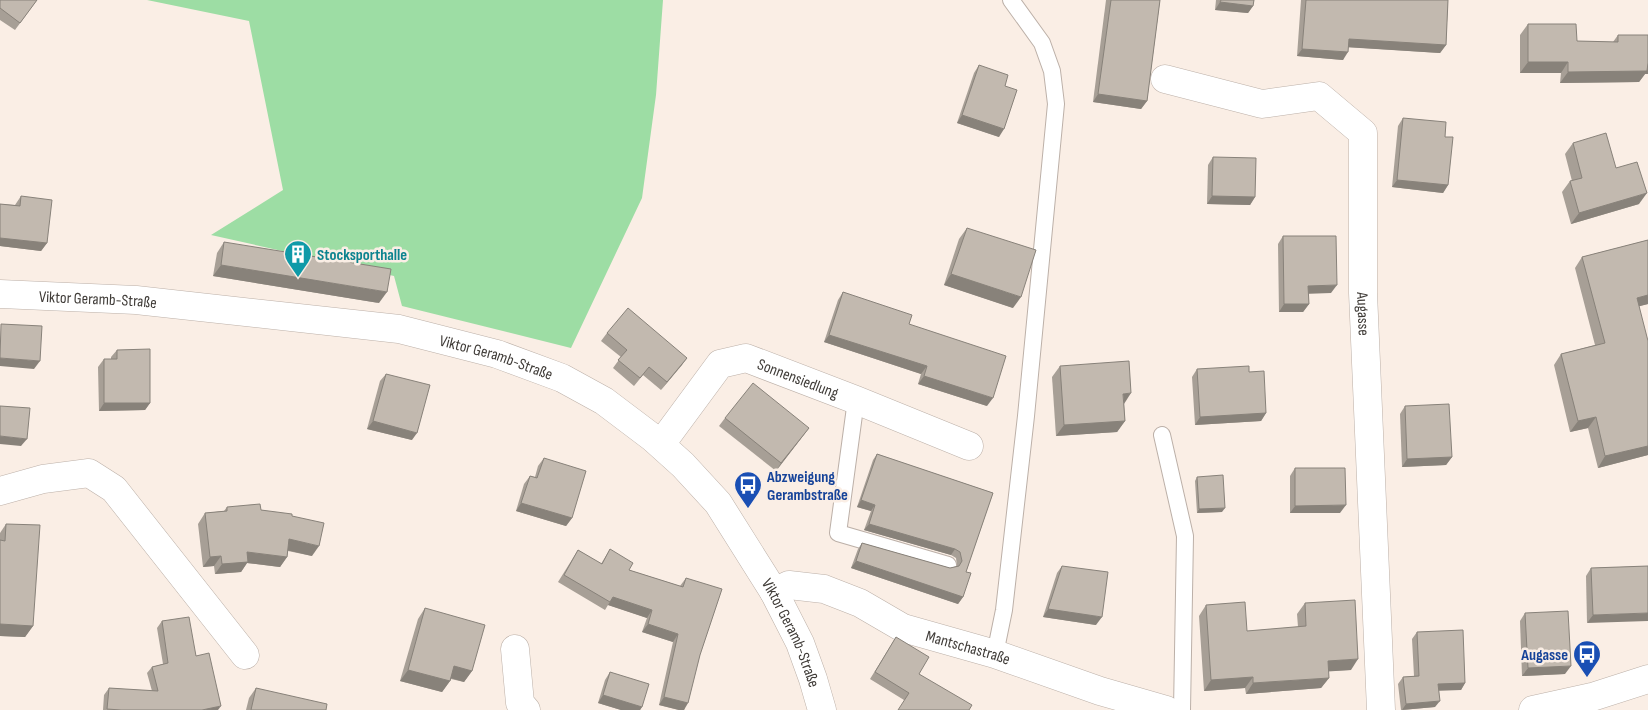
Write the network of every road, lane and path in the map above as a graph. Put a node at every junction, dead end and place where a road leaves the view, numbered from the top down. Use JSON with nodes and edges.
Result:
{"nodes":[{"id":1,"x":1011,"y":0,"type":"edge"},
{"id":2,"x":1165,"y":78,"type":"dead end"},
{"id":3,"x":0,"y":294,"type":"edge"},
{"id":4,"x":856,"y":400,"type":"junction"},
{"id":5,"x":1162,"y":435,"type":"dead end"},
{"id":6,"x":661,"y":444,"type":"junction"},
{"id":7,"x":969,"y":446,"type":"dead end"},
{"id":8,"x":0,"y":491,"type":"edge"},
{"id":9,"x":948,"y":565,"type":"edge"},
{"id":10,"x":774,"y":592,"type":"junction"},
{"id":11,"x":515,"y":649,"type":"dead end"},
{"id":12,"x":995,"y":654,"type":"junction"},
{"id":13,"x":245,"y":655,"type":"dead end"},
{"id":14,"x":1648,"y":679,"type":"edge"},
{"id":15,"x":526,"y":710,"type":"edge"},
{"id":16,"x":822,"y":710,"type":"edge"},
{"id":17,"x":1166,"y":710,"type":"edge"},
{"id":18,"x":1182,"y":710,"type":"edge"},
{"id":19,"x":1381,"y":710,"type":"edge"},
{"id":20,"x":1533,"y":710,"type":"edge"}],
"edges":[{"from":1,"to":12,"type":"lane"},
{"from":2,"to":19,"type":"street","name":"Augasse"},
{"from":3,"to":6,"type":"street","name":"Viktor Geramb-Straße"},
{"from":4,"to":6,"type":"street","name":"Sonnensiedlung"},
{"from":4,"to":7,"type":"street","name":"Sonnensiedlung"},
{"from":4,"to":9,"type":"lane"},
{"from":5,"to":18,"type":"lane"},
{"from":6,"to":10,"type":"street","name":"Viktor Geramb-Straße"},
{"from":8,"to":13,"type":"street"},
{"from":10,"to":12,"type":"street","name":"Mantschastraße"},
{"from":10,"to":16,"type":"street","name":"Viktor Geramb-Straße"},
{"from":11,"to":15,"type":"street"},
{"from":12,"to":17,"type":"street","name":"Mantschastraße"},
{"from":14,"to":20,"type":"street"}]}
